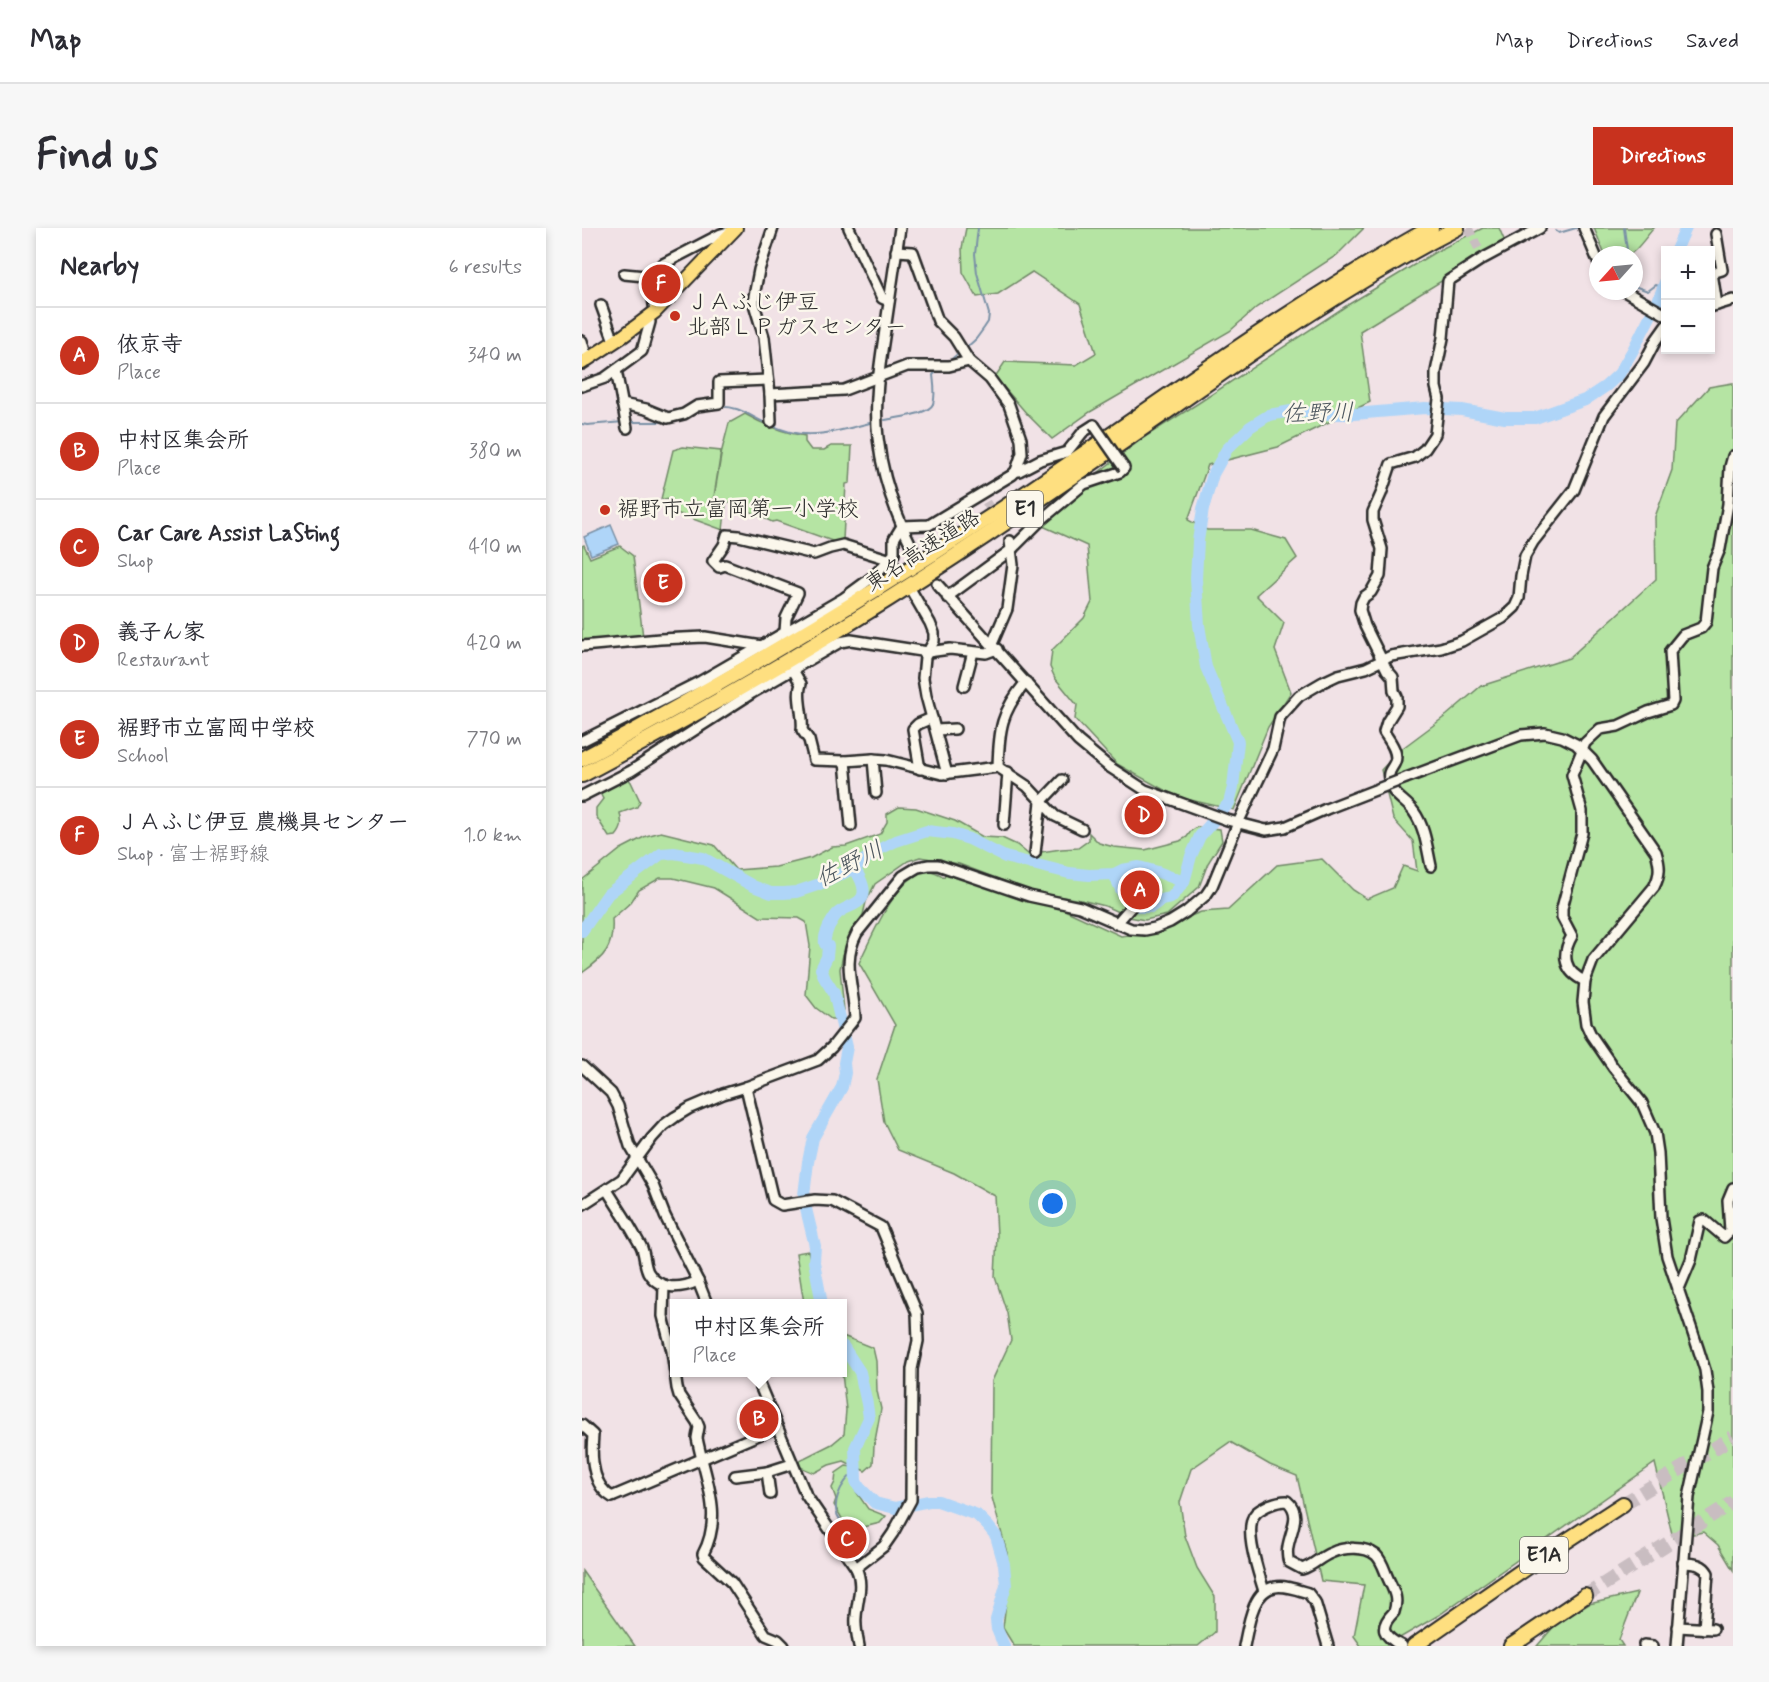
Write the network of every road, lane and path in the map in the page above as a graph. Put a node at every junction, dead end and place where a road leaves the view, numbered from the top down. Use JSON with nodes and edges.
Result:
{"nodes":[{"id":1,"x":773,"y":228,"type":"edge"},
{"id":2,"x":849,"y":228,"type":"edge"},
{"id":3,"x":900,"y":228,"type":"edge"},
{"id":4,"x":1431,"y":228,"type":"edge"},
{"id":5,"x":1457,"y":228,"type":"edge"},
{"id":6,"x":1540,"y":228,"type":"edge"},
{"id":7,"x":1584,"y":228,"type":"edge"},
{"id":8,"x":734,"y":229,"type":"edge"},
{"id":9,"x":1716,"y":234,"type":"dead end"},
{"id":10,"x":1592,"y":246,"type":"edge"},
{"id":11,"x":896,"y":251,"type":"junction"},
{"id":12,"x":624,"y":274,"type":"dead end"},
{"id":13,"x":651,"y":278,"type":"junction"},
{"id":14,"x":1639,"y":300,"type":"edge"},
{"id":15,"x":1714,"y":300,"type":"edge"},
{"id":16,"x":1733,"y":300,"type":"edge"},
{"id":17,"x":889,"y":301,"type":"junction"},
{"id":18,"x":601,"y":305,"type":"dead end"},
{"id":19,"x":1715,"y":306,"type":"edge"},
{"id":20,"x":1661,"y":313,"type":"edge"},
{"id":21,"x":651,"y":315,"type":"junction"},
{"id":22,"x":1661,"y":332,"type":"edge"},
{"id":23,"x":582,"y":341,"type":"edge"},
{"id":24,"x":614,"y":341,"type":"junction"},
{"id":25,"x":965,"y":354,"type":"junction"},
{"id":26,"x":585,"y":361,"type":"edge"},
{"id":27,"x":616,"y":370,"type":"junction"},
{"id":28,"x":878,"y":378,"type":"junction"},
{"id":29,"x":768,"y":380,"type":"junction"},
{"id":30,"x":582,"y":386,"type":"edge"},
{"id":31,"x":770,"y":394,"type":"junction"},
{"id":32,"x":622,"y":404,"type":"junction"},
{"id":33,"x":771,"y":423,"type":"dead end"},
{"id":34,"x":627,"y":428,"type":"dead end"},
{"id":35,"x":1733,"y":456,"type":"edge"},
{"id":36,"x":1016,"y":471,"type":"junction"},
{"id":37,"x":902,"y":526,"type":"junction"},
{"id":38,"x":1011,"y":546,"type":"junction"},
{"id":39,"x":912,"y":547,"type":"tunnel mouth"},
{"id":40,"x":888,"y":559,"type":"junction"},
{"id":41,"x":897,"y":569,"type":"dead end"},
{"id":42,"x":936,"y":584,"type":"tunnel mouth"},
{"id":43,"x":912,"y":592,"type":"dead end"},
{"id":44,"x":947,"y":597,"type":"junction"},
{"id":45,"x":785,"y":632,"type":"junction"},
{"id":46,"x":582,"y":646,"type":"edge"},
{"id":47,"x":762,"y":646,"type":"junction"},
{"id":48,"x":994,"y":646,"type":"junction"},
{"id":49,"x":928,"y":652,"type":"junction"},
{"id":50,"x":974,"y":652,"type":"junction"},
{"id":51,"x":1382,"y":660,"type":"junction"},
{"id":52,"x":793,"y":670,"type":"junction"},
{"id":53,"x":1026,"y":682,"type":"junction"},
{"id":54,"x":964,"y":686,"type":"dead end"},
{"id":55,"x":933,"y":718,"type":"junction"},
{"id":56,"x":955,"y":729,"type":"dead end"},
{"id":57,"x":936,"y":730,"type":"junction"},
{"id":58,"x":582,"y":741,"type":"edge"},
{"id":59,"x":1583,"y":750,"type":"junction"},
{"id":60,"x":582,"y":759,"type":"edge"},
{"id":61,"x":873,"y":759,"type":"junction"},
{"id":62,"x":846,"y":761,"type":"junction"},
{"id":63,"x":998,"y":766,"type":"junction"},
{"id":64,"x":921,"y":769,"type":"junction"},
{"id":65,"x":1008,"y":772,"type":"junction"},
{"id":66,"x":582,"y":774,"type":"edge"},
{"id":67,"x":947,"y":774,"type":"junction"},
{"id":68,"x":1062,"y":780,"type":"dead end"},
{"id":69,"x":876,"y":793,"type":"dead end"},
{"id":70,"x":582,"y":796,"type":"edge"},
{"id":71,"x":1041,"y":802,"type":"junction"},
{"id":72,"x":1238,"y":823,"type":"junction"},
{"id":73,"x":1004,"y":825,"type":"dead end"},
{"id":74,"x":851,"y":826,"type":"dead end"},
{"id":75,"x":1082,"y":830,"type":"dead end"},
{"id":76,"x":1035,"y":853,"type":"dead end"},
{"id":77,"x":1431,"y":866,"type":"dead end"},
{"id":78,"x":1138,"y":899,"type":"dead end"},
{"id":79,"x":1116,"y":924,"type":"junction"},
{"id":80,"x":1585,"y":981,"type":"junction"},
{"id":81,"x":582,"y":1066,"type":"edge"},
{"id":82,"x":746,"y":1088,"type":"junction"},
{"id":83,"x":636,"y":1158,"type":"junction"},
{"id":84,"x":1733,"y":1188,"type":"edge"},
{"id":85,"x":607,"y":1190,"type":"junction"},
{"id":86,"x":582,"y":1205,"type":"edge"},
{"id":87,"x":698,"y":1281,"type":"junction"},
{"id":88,"x":664,"y":1286,"type":"junction"},
{"id":89,"x":1678,"y":1291,"type":"junction"},
{"id":90,"x":705,"y":1299,"type":"edge"},
{"id":91,"x":670,"y":1343,"type":"edge"},
{"id":92,"x":676,"y":1377,"type":"edge"},
{"id":93,"x":755,"y":1377,"type":"edge"},
{"id":94,"x":582,"y":1425,"type":"edge"},
{"id":95,"x":777,"y":1427,"type":"junction"},
{"id":96,"x":702,"y":1458,"type":"junction"},
{"id":97,"x":792,"y":1464,"type":"junction"},
{"id":98,"x":767,"y":1472,"type":"junction"},
{"id":99,"x":735,"y":1476,"type":"dead end"},
{"id":100,"x":771,"y":1494,"type":"dead end"},
{"id":101,"x":1623,"y":1504,"type":"tunnel mouth"},
{"id":102,"x":1683,"y":1563,"type":"junction"},
{"id":103,"x":856,"y":1568,"type":"junction"},
{"id":104,"x":1264,"y":1592,"type":"junction"},
{"id":105,"x":1585,"y":1596,"type":"tunnel mouth"},
{"id":106,"x":1678,"y":1627,"type":"junction"},
{"id":107,"x":1644,"y":1645,"type":"edge"},
{"id":108,"x":784,"y":1646,"type":"edge"},
{"id":109,"x":859,"y":1646,"type":"edge"},
{"id":110,"x":1244,"y":1646,"type":"edge"},
{"id":111,"x":1328,"y":1646,"type":"edge"},
{"id":112,"x":1402,"y":1646,"type":"edge"},
{"id":113,"x":1414,"y":1646,"type":"edge"},
{"id":114,"x":1511,"y":1646,"type":"edge"},
{"id":115,"x":1653,"y":1646,"type":"edge"},
{"id":116,"x":1677,"y":1646,"type":"edge"}],
"edges":[{"from":1,"to":29,"type":"street"},
{"from":2,"to":17,"type":"street"},
{"from":3,"to":11,"type":"street"},
{"from":4,"to":60,"type":"highway","name":"東名高速道路","number":"E1"},
{"from":5,"to":66,"type":"highway","name":"東名高速道路","number":"E1"},
{"from":6,"to":51,"type":"street"},
{"from":7,"to":10,"type":"street"},
{"from":8,"to":13,"type":"street"},
{"from":8,"to":21,"type":"main road"},
{"from":9,"to":15,"type":"street"},
{"from":11,"to":17,"type":"street"},
{"from":11,"to":25,"type":"street"},
{"from":12,"to":13,"type":"street"},
{"from":13,"to":21,"type":"street"},
{"from":14,"to":20,"type":"street"},
{"from":16,"to":19,"type":"street"},
{"from":17,"to":28,"type":"street"},
{"from":18,"to":24,"type":"street"},
{"from":21,"to":24,"type":"main road"},
{"from":21,"to":27,"type":"street"},
{"from":22,"to":51,"type":"street"},
{"from":23,"to":26,"type":"street"},
{"from":24,"to":26,"type":"main road"},
{"from":25,"to":28,"type":"street"},
{"from":25,"to":36,"type":"street"},
{"from":27,"to":30,"type":"street"},
{"from":27,"to":32,"type":"street"},
{"from":28,"to":31,"type":"street"},
{"from":28,"to":37,"type":"street"},
{"from":29,"to":31,"type":"street"},
{"from":29,"to":32,"type":"street"},
{"from":31,"to":33,"type":"street"},
{"from":32,"to":34,"type":"street"},
{"from":35,"to":59,"type":"street"},
{"from":36,"to":37,"type":"street"},
{"from":36,"to":38,"type":"street","bridge":true},
{"from":37,"to":39,"type":"street"},
{"from":37,"to":40,"type":"street"},
{"from":38,"to":44,"type":"street"},
{"from":38,"to":48,"type":"street"},
{"from":40,"to":41,"type":"street"},
{"from":40,"to":45,"type":"street"},
{"from":40,"to":45,"type":"street"},
{"from":42,"to":44,"type":"street"},
{"from":43,"to":49,"type":"street"},
{"from":44,"to":48,"type":"street"},
{"from":45,"to":47,"type":"street"},
{"from":46,"to":47,"type":"street"},
{"from":47,"to":58,"type":"street"},
{"from":48,"to":50,"type":"street"},
{"from":48,"to":53,"type":"street"},
{"from":49,"to":50,"type":"street"},
{"from":49,"to":52,"type":"street"},
{"from":49,"to":55,"type":"street"},
{"from":50,"to":54,"type":"street"},
{"from":51,"to":72,"type":"street"},
{"from":51,"to":77,"type":"street"},
{"from":52,"to":62,"type":"street"},
{"from":52,"to":70,"type":"street"},
{"from":53,"to":63,"type":"street"},
{"from":53,"to":72,"type":"street"},
{"from":55,"to":57,"type":"street"},
{"from":55,"to":64,"type":"street"},
{"from":56,"to":57,"type":"street"},
{"from":57,"to":67,"type":"street"},
{"from":59,"to":72,"type":"street","bridge":true},
{"from":59,"to":80,"type":"street"},
{"from":59,"to":80,"type":"street"},
{"from":61,"to":62,"type":"street"},
{"from":61,"to":64,"type":"street"},
{"from":61,"to":69,"type":"street"},
{"from":62,"to":74,"type":"street"},
{"from":63,"to":65,"type":"street"},
{"from":63,"to":67,"type":"street"},
{"from":64,"to":67,"type":"street"},
{"from":65,"to":71,"type":"street"},
{"from":65,"to":73,"type":"street"},
{"from":68,"to":71,"type":"street"},
{"from":71,"to":75,"type":"street"},
{"from":71,"to":76,"type":"street"},
{"from":72,"to":79,"type":"street"},
{"from":78,"to":79,"type":"street"},
{"from":79,"to":82,"type":"street"},
{"from":80,"to":89,"type":"street"},
{"from":81,"to":83,"type":"street"},
{"from":82,"to":83,"type":"street"},
{"from":82,"to":103,"type":"street"},
{"from":83,"to":85,"type":"street"},
{"from":83,"to":87,"type":"street"},
{"from":84,"to":89,"type":"street"},
{"from":85,"to":86,"type":"street"},
{"from":85,"to":88,"type":"street"},
{"from":87,"to":88,"type":"street"},
{"from":87,"to":90,"type":"street"},
{"from":88,"to":91,"type":"street"},
{"from":89,"to":102,"type":"street"},
{"from":92,"to":96,"type":"street"},
{"from":93,"to":95,"type":"street"},
{"from":94,"to":96,"type":"street"},
{"from":95,"to":96,"type":"street"},
{"from":95,"to":97,"type":"street"},
{"from":96,"to":108,"type":"street"},
{"from":97,"to":98,"type":"street"},
{"from":97,"to":103,"type":"street"},
{"from":98,"to":99,"type":"street"},
{"from":98,"to":100,"type":"street"},
{"from":101,"to":113,"type":"highway","number":"E1A"},
{"from":102,"to":106,"type":"street"},
{"from":102,"to":106,"type":"street"},
{"from":103,"to":109,"type":"street"},
{"from":104,"to":110,"type":"street"},
{"from":104,"to":111,"type":"street"},
{"from":104,"to":112,"type":"street"},
{"from":105,"to":114,"type":"highway","number":"E1A"},
{"from":106,"to":116,"type":"street"},
{"from":107,"to":115,"type":"street"}]}
